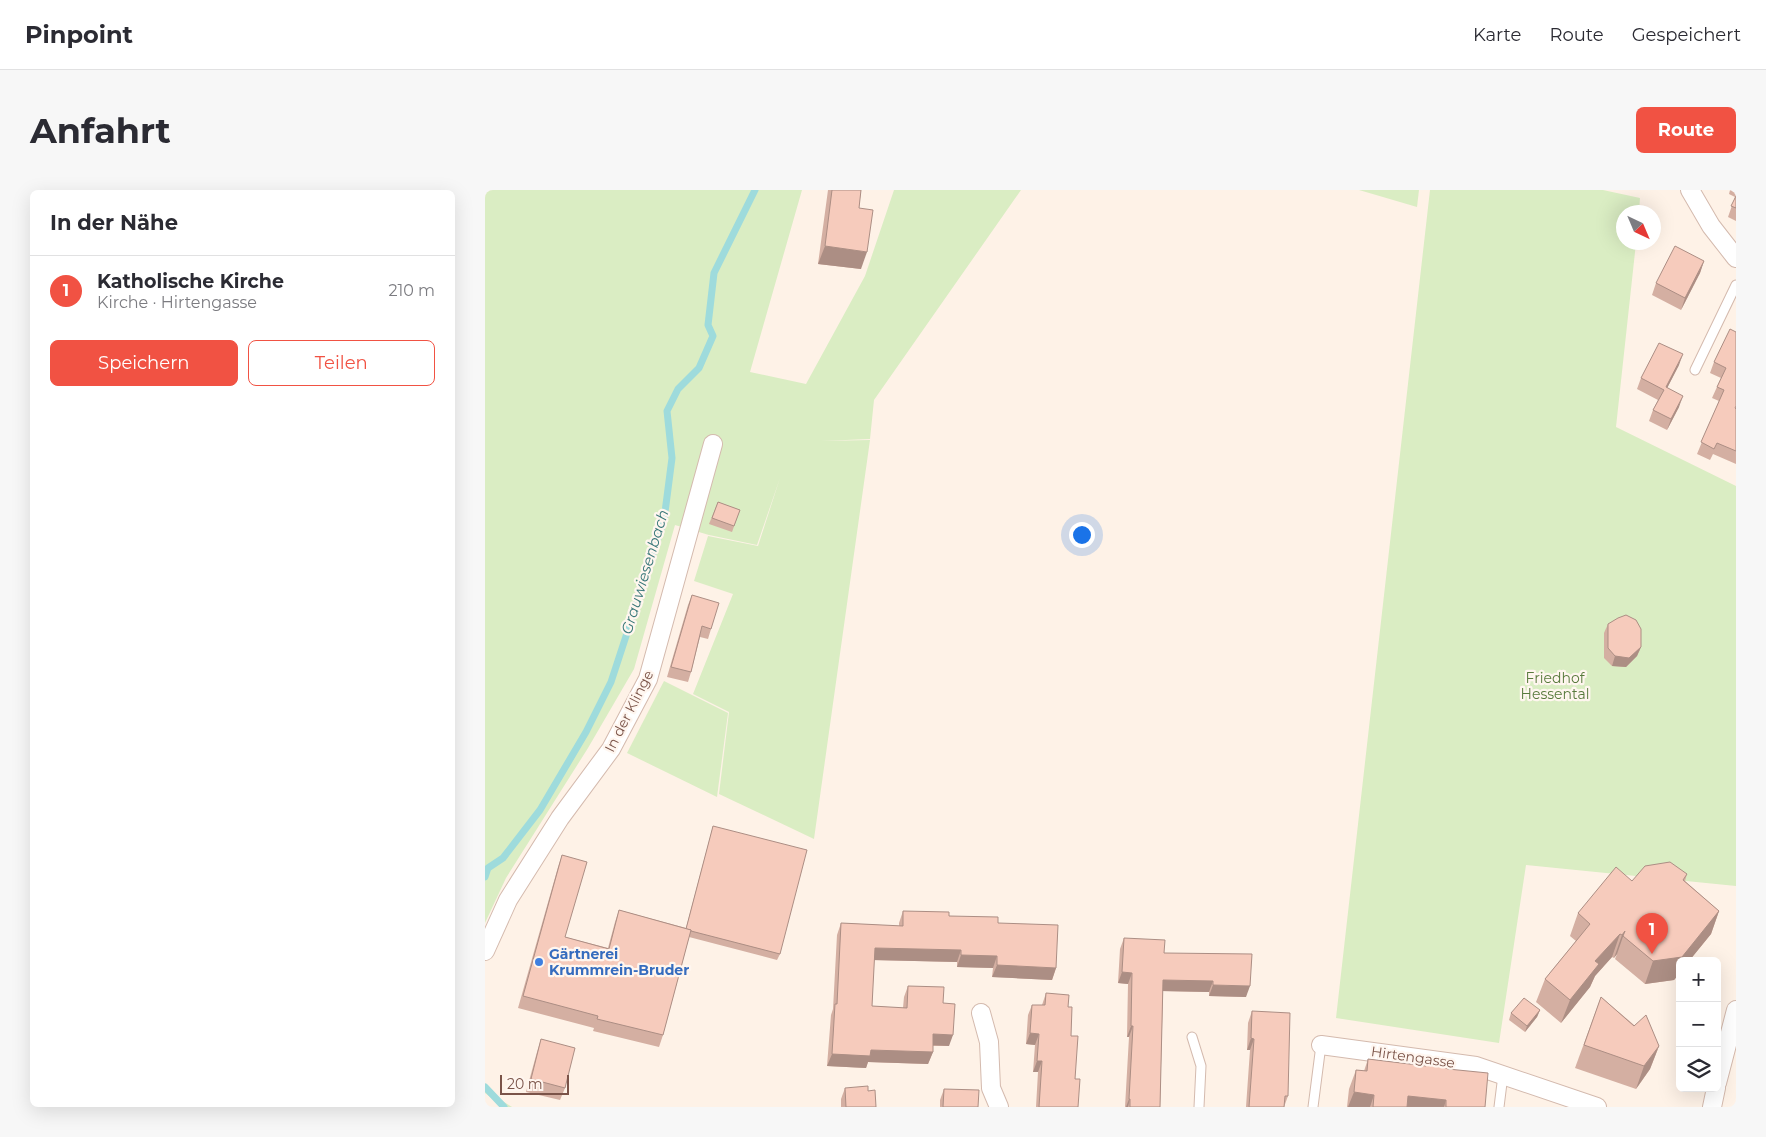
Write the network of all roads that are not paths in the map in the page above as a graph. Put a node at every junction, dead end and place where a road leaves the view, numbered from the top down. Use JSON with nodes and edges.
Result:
{"nodes":[{"id":1,"x":1690,"y":190,"type":"edge"},
{"id":2,"x":1736,"y":258,"type":"edge"},
{"id":3,"x":1736,"y":285,"type":"edge"},
{"id":4,"x":1695,"y":370,"type":"dead end"},
{"id":5,"x":713,"y":444,"type":"dead end"},
{"id":6,"x":485,"y":951,"type":"edge"},
{"id":7,"x":1736,"y":1010,"type":"edge"},
{"id":8,"x":981,"y":1013,"type":"dead end"},
{"id":9,"x":1191,"y":1037,"type":"dead end"},
{"id":10,"x":1321,"y":1045,"type":"joint"},
{"id":11,"x":1721,"y":1067,"type":"edge"},
{"id":12,"x":1503,"y":1075,"type":"junction"},
{"id":13,"x":1715,"y":1092,"type":"edge"},
{"id":14,"x":999,"y":1107,"type":"edge"},
{"id":15,"x":1199,"y":1107,"type":"edge"},
{"id":16,"x":1313,"y":1107,"type":"edge"},
{"id":17,"x":1499,"y":1107,"type":"edge"},
{"id":18,"x":1597,"y":1107,"type":"edge"},
{"id":19,"x":1712,"y":1107,"type":"edge"}],
"edges":[{"from":1,"to":2,"type":"street"},
{"from":3,"to":4,"type":"lane"},
{"from":5,"to":6,"type":"street","name":"In der Klinge"},
{"from":7,"to":11,"type":"street"},
{"from":8,"to":14,"type":"street"},
{"from":9,"to":15,"type":"lane"},
{"from":10,"to":12,"type":"street","name":"Hirtengasse"},
{"from":10,"to":16,"type":"lane"},
{"from":12,"to":17,"type":"lane"},
{"from":12,"to":18,"type":"street","name":"Hirtengasse"},
{"from":13,"to":19,"type":"street"}]}
